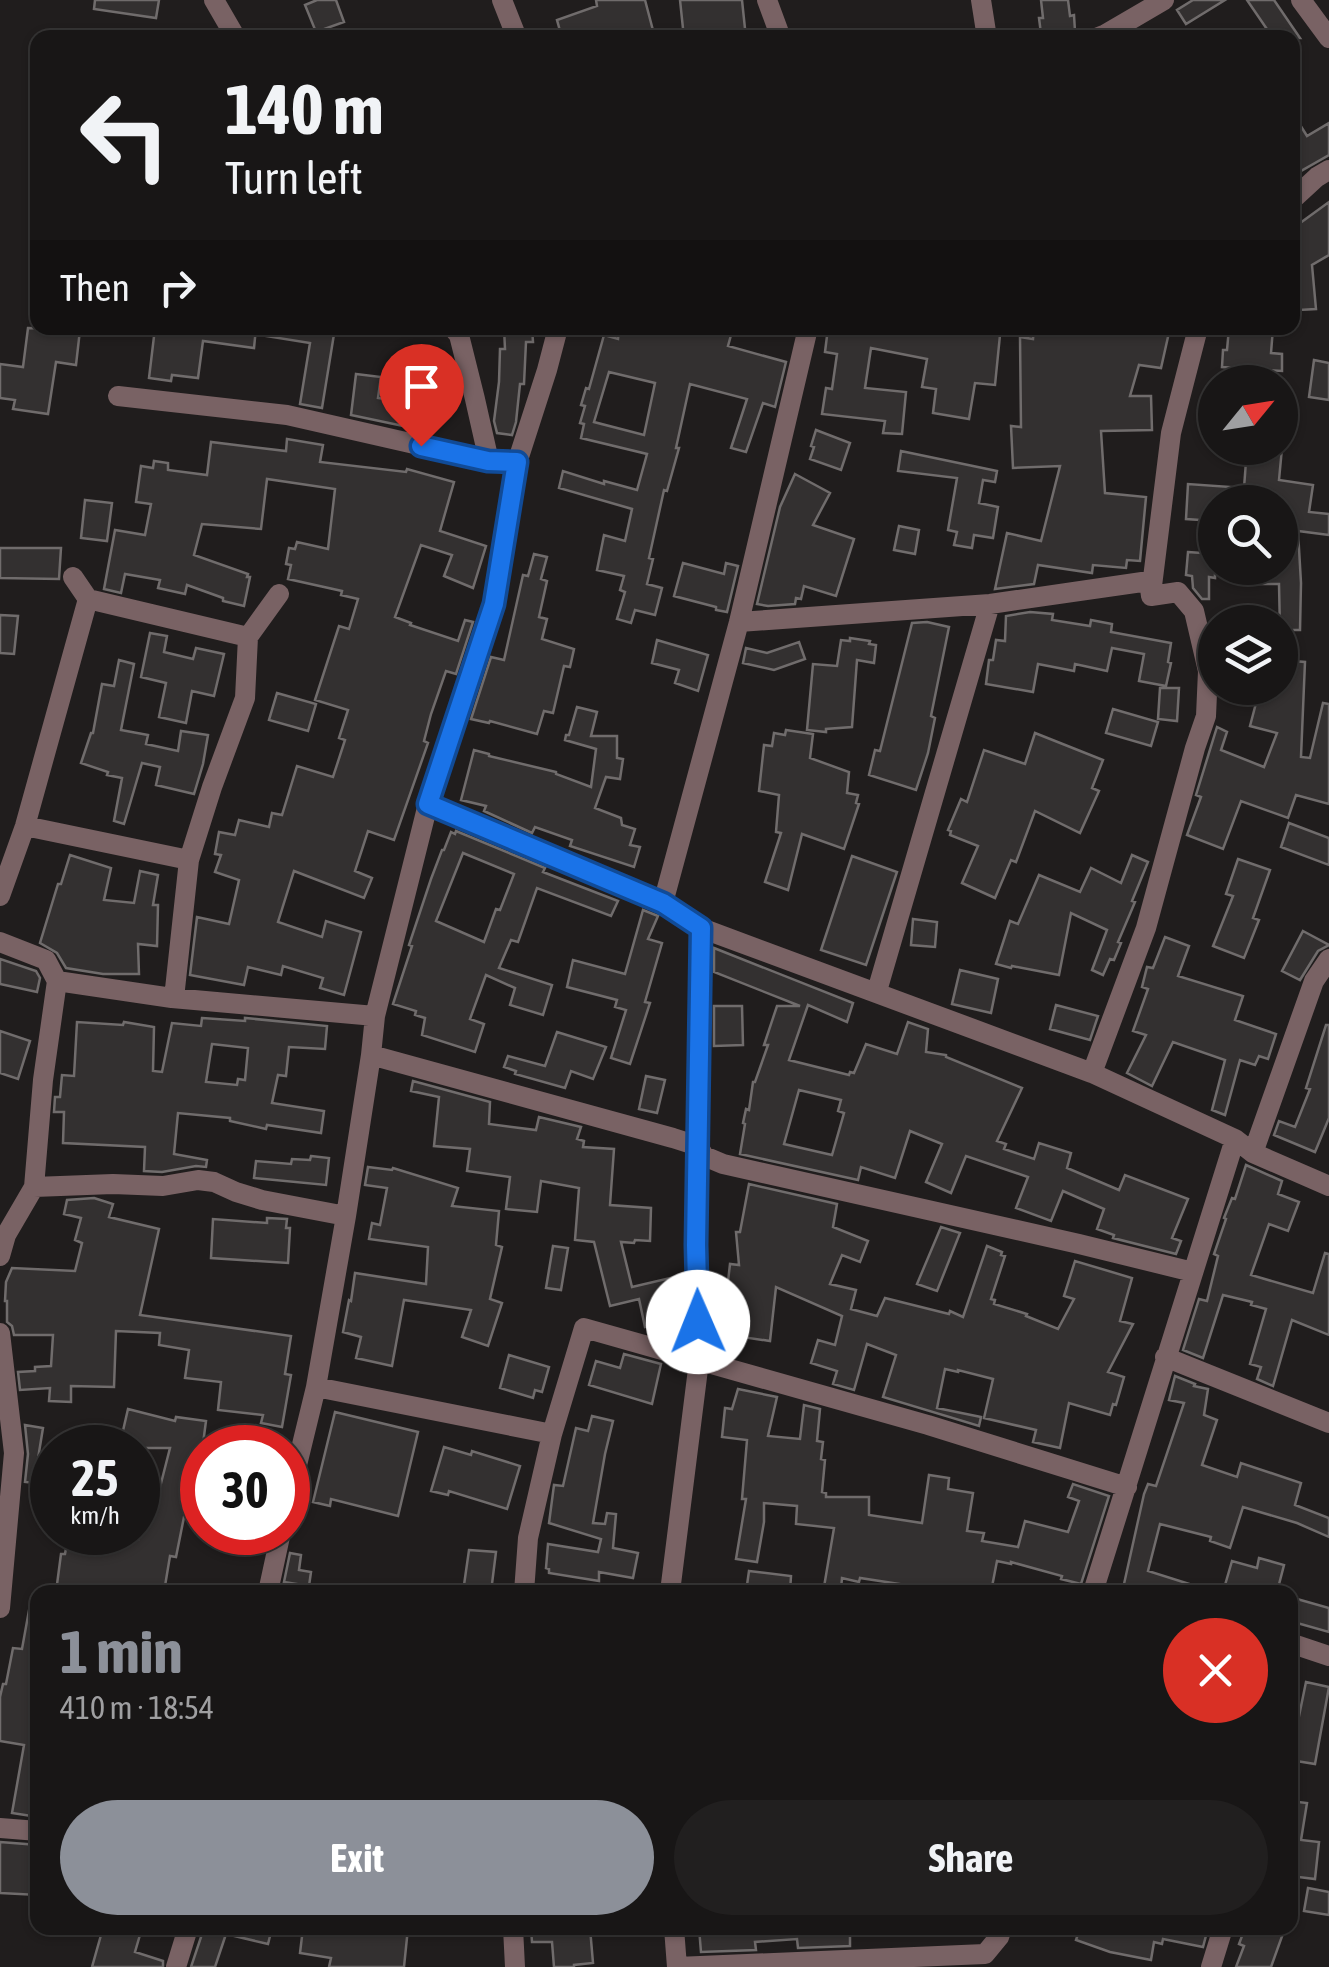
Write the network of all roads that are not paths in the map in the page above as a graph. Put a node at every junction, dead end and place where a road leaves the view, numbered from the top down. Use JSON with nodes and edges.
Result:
{"nodes":[{"id":1,"x":214,"y":0,"type":"edge"},
{"id":2,"x":502,"y":0,"type":"edge"},
{"id":3,"x":767,"y":0,"type":"edge"},
{"id":4,"x":981,"y":0,"type":"edge"},
{"id":5,"x":1164,"y":0,"type":"edge"},
{"id":6,"x":1302,"y":0,"type":"edge"},
{"id":7,"x":231,"y":30,"type":"edge"},
{"id":8,"x":514,"y":30,"type":"edge"},
{"id":9,"x":778,"y":30,"type":"edge"},
{"id":10,"x":986,"y":30,"type":"edge"},
{"id":11,"x":1113,"y":30,"type":"edge"},
{"id":12,"x":1329,"y":38,"type":"edge"},
{"id":13,"x":1329,"y":170,"type":"edge"},
{"id":14,"x":1300,"y":194,"type":"edge"},
{"id":15,"x":457,"y":335,"type":"edge"},
{"id":16,"x":556,"y":335,"type":"edge"},
{"id":17,"x":806,"y":335,"type":"edge"},
{"id":18,"x":1196,"y":335,"type":"edge"},
{"id":19,"x":118,"y":396,"type":"dead end"},
{"id":20,"x":488,"y":461,"type":"junction"},
{"id":21,"x":517,"y":462,"type":"junction"},
{"id":22,"x":73,"y":577,"type":"dead end"},
{"id":23,"x":279,"y":594,"type":"dead end"},
{"id":24,"x":1151,"y":596,"type":"junction"},
{"id":25,"x":88,"y":599,"type":"junction"},
{"id":26,"x":990,"y":604,"type":"junction"},
{"id":27,"x":739,"y":622,"type":"junction"},
{"id":28,"x":248,"y":637,"type":"junction"},
{"id":29,"x":428,"y":804,"type":"junction"},
{"id":30,"x":25,"y":826,"type":"junction"},
{"id":31,"x":190,"y":860,"type":"junction"},
{"id":32,"x":0,"y":896,"type":"edge"},
{"id":33,"x":663,"y":903,"type":"junction"},
{"id":34,"x":701,"y":928,"type":"junction"},
{"id":35,"x":0,"y":942,"type":"edge"},
{"id":36,"x":1329,"y":959,"type":"edge"},
{"id":37,"x":57,"y":982,"type":"junction"},
{"id":38,"x":876,"y":991,"type":"junction"},
{"id":39,"x":172,"y":998,"type":"junction"},
{"id":40,"x":374,"y":1016,"type":"junction"},
{"id":41,"x":371,"y":1055,"type":"junction"},
{"id":42,"x":1092,"y":1073,"type":"junction"},
{"id":43,"x":1235,"y":1139,"type":"junction"},
{"id":44,"x":698,"y":1146,"type":"junction"},
{"id":45,"x":1253,"y":1153,"type":"junction"},
{"id":46,"x":1329,"y":1186,"type":"edge"},
{"id":47,"x":34,"y":1188,"type":"junction"},
{"id":48,"x":346,"y":1216,"type":"junction"},
{"id":49,"x":0,"y":1256,"type":"edge"},
{"id":50,"x":1193,"y":1272,"type":"junction"},
{"id":51,"x":0,"y":1334,"type":"edge"},
{"id":52,"x":1165,"y":1357,"type":"junction"},
{"id":53,"x":699,"y":1361,"type":"junction"},
{"id":54,"x":316,"y":1387,"type":"junction"},
{"id":55,"x":1329,"y":1422,"type":"edge"},
{"id":56,"x":307,"y":1425,"type":"edge"},
{"id":57,"x":552,"y":1434,"type":"junction"},
{"id":58,"x":1127,"y":1487,"type":"junction"},
{"id":59,"x":3,"y":1550,"type":"edge"},
{"id":60,"x":276,"y":1555,"type":"edge"},
{"id":61,"x":270,"y":1585,"type":"edge"},
{"id":62,"x":525,"y":1585,"type":"edge"},
{"id":63,"x":671,"y":1585,"type":"edge"},
{"id":64,"x":1102,"y":1585,"type":"edge"},
{"id":65,"x":0,"y":1608,"type":"edge"},
{"id":66,"x":1298,"y":1646,"type":"edge"},
{"id":67,"x":1329,"y":1656,"type":"edge"},
{"id":68,"x":0,"y":1828,"type":"edge"},
{"id":69,"x":30,"y":1830,"type":"edge"},
{"id":70,"x":186,"y":1935,"type":"edge"},
{"id":71,"x":514,"y":1935,"type":"edge"},
{"id":72,"x":675,"y":1935,"type":"edge"},
{"id":73,"x":1000,"y":1935,"type":"edge"},
{"id":74,"x":1222,"y":1935,"type":"edge"},
{"id":75,"x":176,"y":1967,"type":"edge"},
{"id":76,"x":516,"y":1967,"type":"edge"},
{"id":77,"x":677,"y":1967,"type":"edge"},
{"id":78,"x":1211,"y":1967,"type":"edge"}],
"edges":[{"from":1,"to":7,"type":"street"},
{"from":2,"to":8,"type":"street"},
{"from":3,"to":9,"type":"street"},
{"from":4,"to":10,"type":"street"},
{"from":5,"to":11,"type":"street"},
{"from":6,"to":12,"type":"street"},
{"from":13,"to":14,"type":"street"},
{"from":15,"to":20,"type":"street"},
{"from":16,"to":21,"type":"street"},
{"from":17,"to":27,"type":"street"},
{"from":18,"to":24,"type":"street"},
{"from":19,"to":20,"type":"street"},
{"from":20,"to":21,"type":"street"},
{"from":21,"to":29,"type":"street"},
{"from":22,"to":25,"type":"street"},
{"from":23,"to":28,"type":"street"},
{"from":24,"to":26,"type":"street"},
{"from":24,"to":42,"type":"street"},
{"from":25,"to":28,"type":"street"},
{"from":25,"to":30,"type":"street"},
{"from":26,"to":27,"type":"street"},
{"from":26,"to":38,"type":"street"},
{"from":27,"to":33,"type":"street"},
{"from":28,"to":31,"type":"street"},
{"from":29,"to":33,"type":"street"},
{"from":29,"to":40,"type":"street"},
{"from":30,"to":31,"type":"street"},
{"from":30,"to":32,"type":"street"},
{"from":31,"to":39,"type":"street"},
{"from":33,"to":34,"type":"street"},
{"from":34,"to":38,"type":"street"},
{"from":34,"to":44,"type":"street"},
{"from":35,"to":37,"type":"street"},
{"from":36,"to":45,"type":"street"},
{"from":37,"to":39,"type":"street"},
{"from":37,"to":47,"type":"street"},
{"from":38,"to":42,"type":"street"},
{"from":39,"to":40,"type":"street"},
{"from":40,"to":41,"type":"street"},
{"from":41,"to":44,"type":"street"},
{"from":41,"to":48,"type":"street"},
{"from":42,"to":43,"type":"street"},
{"from":43,"to":45,"type":"street"},
{"from":43,"to":50,"type":"street"},
{"from":44,"to":50,"type":"street"},
{"from":44,"to":53,"type":"street"},
{"from":45,"to":46,"type":"street"},
{"from":47,"to":48,"type":"street"},
{"from":47,"to":49,"type":"street"},
{"from":48,"to":54,"type":"street"},
{"from":50,"to":52,"type":"street"},
{"from":51,"to":59,"type":"street"},
{"from":52,"to":55,"type":"street"},
{"from":52,"to":58,"type":"street"},
{"from":53,"to":57,"type":"street"},
{"from":53,"to":58,"type":"street"},
{"from":53,"to":63,"type":"street"},
{"from":54,"to":56,"type":"street"},
{"from":54,"to":57,"type":"street"},
{"from":57,"to":62,"type":"street"},
{"from":58,"to":64,"type":"street"},
{"from":59,"to":65,"type":"street"},
{"from":60,"to":61,"type":"street"},
{"from":66,"to":67,"type":"street"},
{"from":68,"to":69,"type":"street"},
{"from":70,"to":75,"type":"street"},
{"from":71,"to":76,"type":"street"},
{"from":72,"to":77,"type":"street"},
{"from":73,"to":77,"type":"street"},
{"from":74,"to":78,"type":"street"}]}
